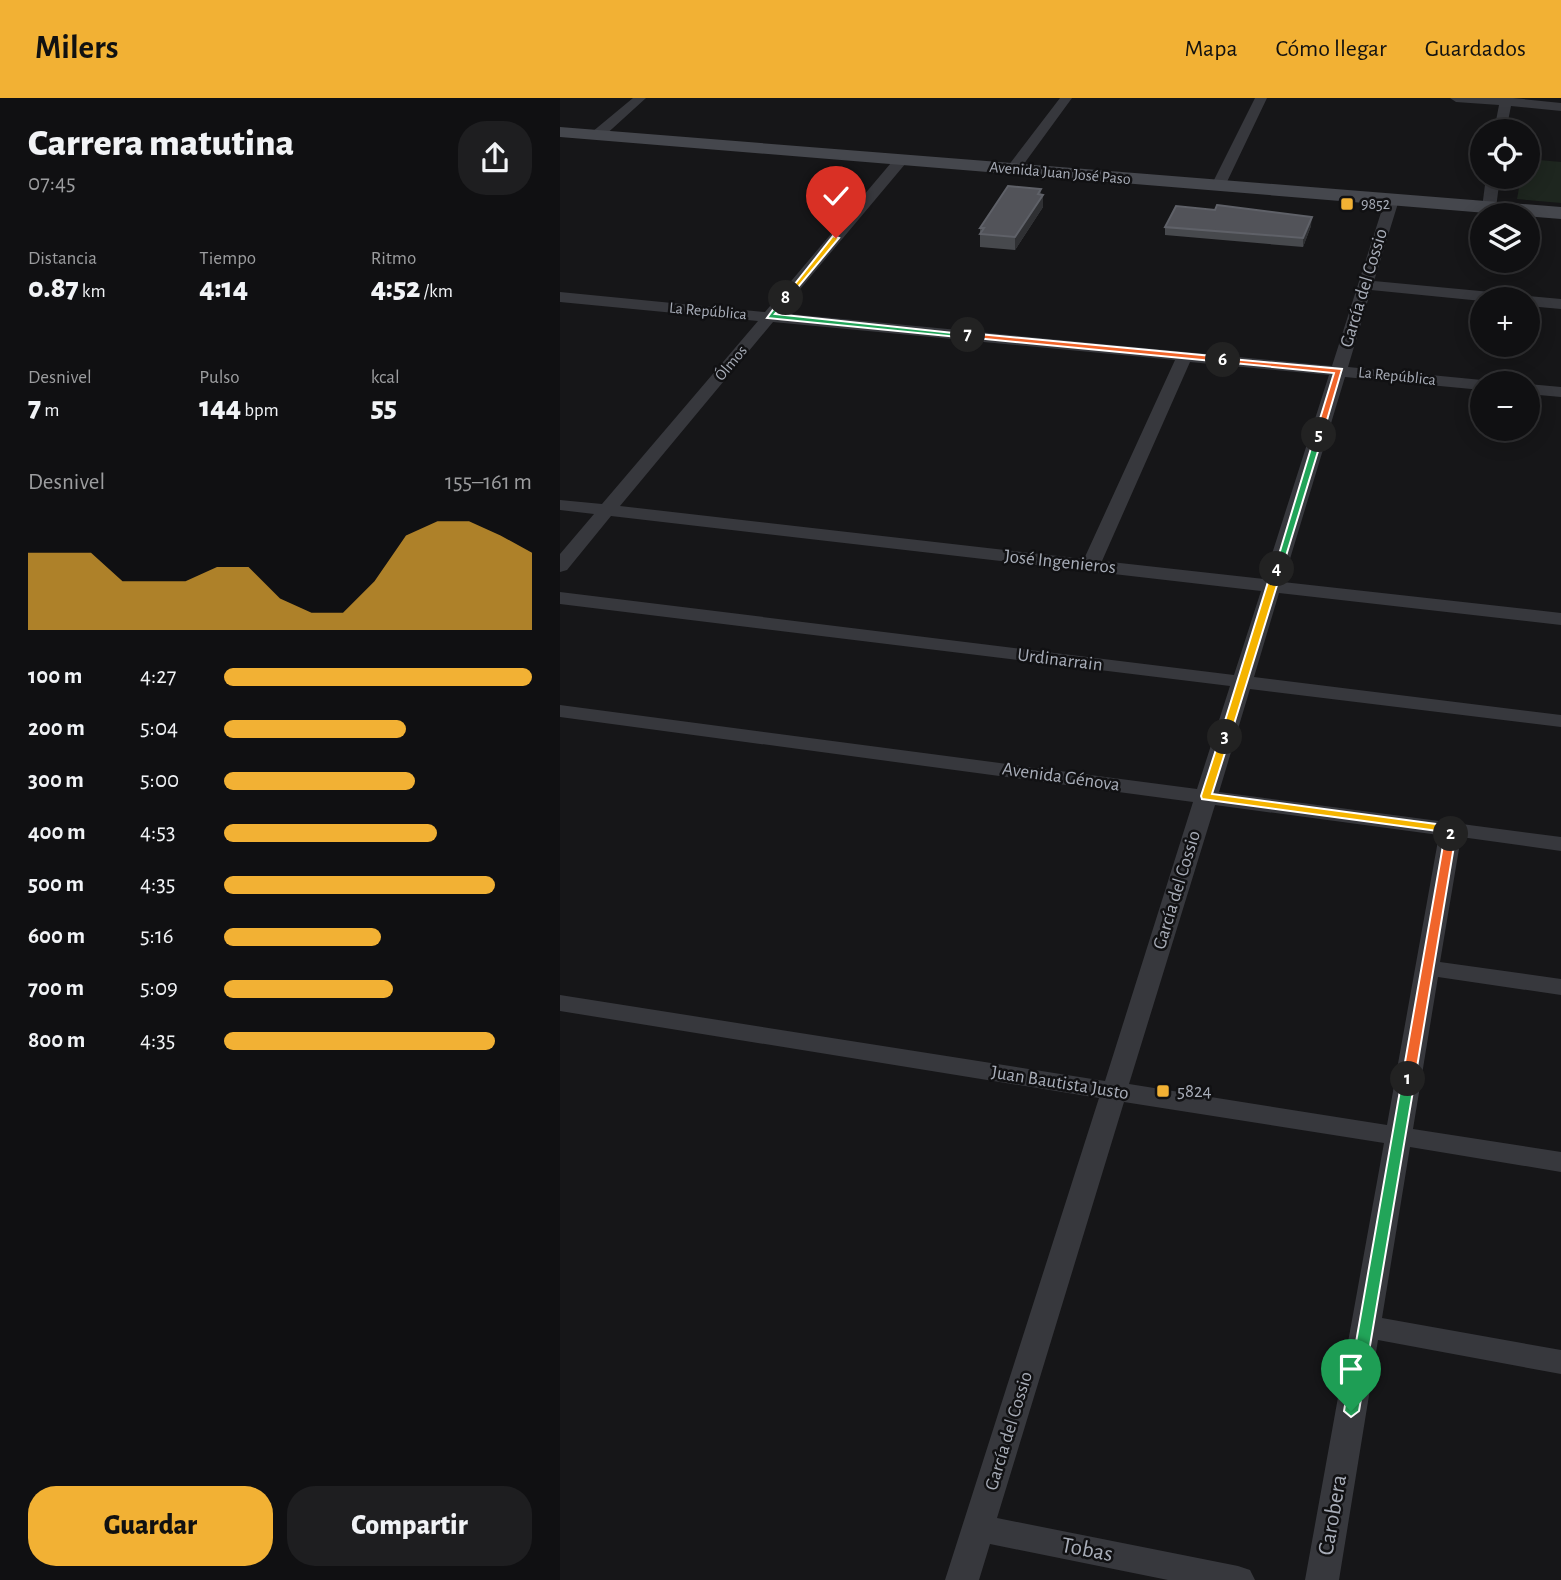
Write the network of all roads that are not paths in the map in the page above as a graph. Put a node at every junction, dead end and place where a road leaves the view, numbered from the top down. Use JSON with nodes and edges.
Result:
{"nodes":[{"id":1,"x":640,"y":98,"type":"edge"},
{"id":2,"x":1066,"y":98,"type":"edge"},
{"id":3,"x":1261,"y":98,"type":"edge"},
{"id":4,"x":1456,"y":98,"type":"edge"},
{"id":5,"x":1505,"y":100,"type":"edge"},
{"id":6,"x":1561,"y":107,"type":"edge"},
{"id":7,"x":1502,"y":119,"type":"edge"},
{"id":8,"x":560,"y":132,"type":"edge"},
{"id":9,"x":597,"y":135,"type":"junction"},
{"id":10,"x":901,"y":160,"type":"junction"},
{"id":11,"x":1013,"y":169,"type":"junction"},
{"id":12,"x":1218,"y":186,"type":"junction"},
{"id":13,"x":1392,"y":200,"type":"junction"},
{"id":14,"x":1470,"y":206,"type":"edge"},
{"id":15,"x":1540,"y":212,"type":"edge"},
{"id":16,"x":1561,"y":213,"type":"edge"},
{"id":17,"x":1365,"y":285,"type":"junction"},
{"id":18,"x":1470,"y":295,"type":"edge"},
{"id":19,"x":560,"y":297,"type":"edge"},
{"id":20,"x":1540,"y":302,"type":"edge"},
{"id":21,"x":1561,"y":304,"type":"edge"},
{"id":22,"x":770,"y":316,"type":"junction"},
{"id":23,"x":1185,"y":356,"type":"junction"},
{"id":24,"x":1339,"y":371,"type":"junction"},
{"id":25,"x":1470,"y":384,"type":"edge"},
{"id":26,"x":1540,"y":390,"type":"edge"},
{"id":27,"x":1561,"y":392,"type":"edge"},
{"id":28,"x":560,"y":505,"type":"edge"},
{"id":29,"x":607,"y":510,"type":"junction"},
{"id":30,"x":1091,"y":565,"type":"junction"},
{"id":31,"x":560,"y":566,"type":"edge"},
{"id":32,"x":1272,"y":586,"type":"junction"},
{"id":33,"x":560,"y":598,"type":"edge"},
{"id":34,"x":1561,"y":619,"type":"edge"},
{"id":35,"x":1242,"y":682,"type":"junction"},
{"id":36,"x":560,"y":711,"type":"edge"},
{"id":37,"x":1561,"y":721,"type":"edge"},
{"id":38,"x":1206,"y":796,"type":"junction"},
{"id":39,"x":1451,"y":829,"type":"junction"},
{"id":40,"x":1561,"y":844,"type":"edge"},
{"id":41,"x":1427,"y":968,"type":"junction"},
{"id":42,"x":1561,"y":987,"type":"edge"},
{"id":43,"x":560,"y":1003,"type":"edge"},
{"id":44,"x":1114,"y":1092,"type":"junction"},
{"id":45,"x":1399,"y":1137,"type":"junction"},
{"id":46,"x":1561,"y":1162,"type":"edge"},
{"id":47,"x":1366,"y":1327,"type":"junction"},
{"id":48,"x":1561,"y":1362,"type":"edge"},
{"id":49,"x":979,"y":1528,"type":"junction"},
{"id":50,"x":962,"y":1580,"type":"edge"},
{"id":51,"x":1238,"y":1580,"type":"edge"},
{"id":52,"x":1322,"y":1580,"type":"edge"}],
"edges":[{"from":1,"to":9,"type":"street"},
{"from":2,"to":11,"type":"street"},
{"from":3,"to":12,"type":"street"},
{"from":4,"to":5,"type":"street"},
{"from":5,"to":6,"type":"street"},
{"from":5,"to":7,"type":"street"},
{"from":8,"to":9,"type":"main road","name":"Avenida Juan José Paso"},
{"from":9,"to":10,"type":"main road","name":"Avenida Juan José Paso"},
{"from":10,"to":11,"type":"main road","name":"Avenida Juan José Paso"},
{"from":10,"to":22,"type":"street","name":"Ólmos"},
{"from":11,"to":12,"type":"main road","name":"Avenida Juan José Paso"},
{"from":12,"to":13,"type":"main road","name":"Avenida Juan José Paso"},
{"from":13,"to":14,"type":"main road","name":"Avenida Juan José Paso"},
{"from":13,"to":17,"type":"street","name":"García del Cossio"},
{"from":15,"to":16,"type":"main road","name":"Avenida Juan José Paso"},
{"from":17,"to":18,"type":"street"},
{"from":17,"to":24,"type":"street","name":"García del Cossio"},
{"from":19,"to":22,"type":"street","name":"La República"},
{"from":20,"to":21,"type":"street"},
{"from":22,"to":23,"type":"street","name":"La República"},
{"from":22,"to":29,"type":"street","name":"Ólmos"},
{"from":23,"to":24,"type":"street","name":"La República"},
{"from":23,"to":30,"type":"street"},
{"from":24,"to":25,"type":"street","name":"La República"},
{"from":24,"to":32,"type":"street","name":"García del Cossio"},
{"from":26,"to":27,"type":"street"},
{"from":28,"to":29,"type":"street","name":"José Ingenieros"},
{"from":29,"to":30,"type":"street","name":"José Ingenieros"},
{"from":29,"to":31,"type":"street","name":"Ólmos"},
{"from":30,"to":32,"type":"street","name":"José Ingenieros"},
{"from":32,"to":34,"type":"street","name":"José Ingenieros"},
{"from":32,"to":35,"type":"street","name":"García del Cossio"},
{"from":33,"to":35,"type":"street","name":"Urdinarrain"},
{"from":35,"to":37,"type":"street","name":"Urdinarrain"},
{"from":35,"to":38,"type":"street","name":"García del Cossio"},
{"from":36,"to":38,"type":"street","name":"Avenida Génova"},
{"from":38,"to":39,"type":"street","name":"Avenida Génova"},
{"from":38,"to":44,"type":"street","name":"García del Cossio"},
{"from":39,"to":40,"type":"street","name":"Avenida Génova"},
{"from":39,"to":41,"type":"street","name":"Carobera"},
{"from":41,"to":42,"type":"street"},
{"from":41,"to":45,"type":"street","name":"Carobera"},
{"from":43,"to":44,"type":"street","name":"Juan Bautista Justo"},
{"from":44,"to":45,"type":"street","name":"Juan Bautista Justo"},
{"from":44,"to":49,"type":"street","name":"García del Cossio"},
{"from":45,"to":46,"type":"street","name":"Juan Bautista Justo"},
{"from":45,"to":47,"type":"street","name":"Carobera"},
{"from":47,"to":48,"type":"street"},
{"from":47,"to":52,"type":"street","name":"Carobera"},
{"from":49,"to":50,"type":"street","name":"García del Cossio"},
{"from":49,"to":51,"type":"street","name":"Tobas"}]}
